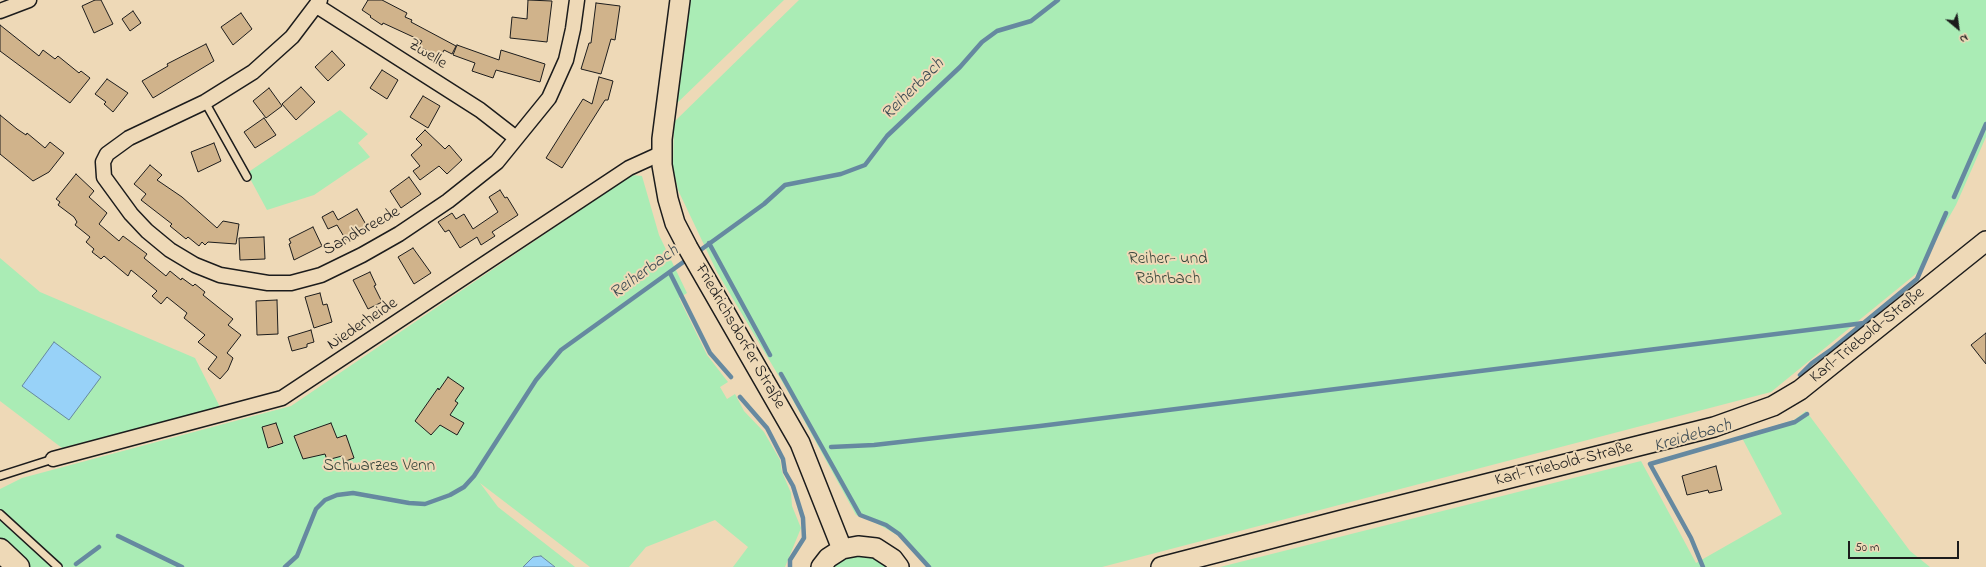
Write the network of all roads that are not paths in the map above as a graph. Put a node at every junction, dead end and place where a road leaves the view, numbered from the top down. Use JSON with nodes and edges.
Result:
{"nodes":[{"id":1,"x":29,"y":0,"type":"edge"},
{"id":2,"x":577,"y":0,"type":"edge"},
{"id":3,"x":680,"y":0,"type":"edge"},
{"id":4,"x":318,"y":3,"type":"edge"},
{"id":5,"x":0,"y":11,"type":"edge"},
{"id":6,"x":205,"y":102,"type":"junction"},
{"id":7,"x":516,"y":138,"type":"junction"},
{"id":8,"x":662,"y":153,"type":"junction"},
{"id":9,"x":247,"y":177,"type":"dead end"},
{"id":10,"x":1986,"y":241,"type":"edge"},
{"id":11,"x":53,"y":459,"type":"joint"},
{"id":12,"x":0,"y":476,"type":"edge"},
{"id":13,"x":0,"y":514,"type":"edge"},
{"id":14,"x":842,"y":549,"type":"junction"},
{"id":15,"x":0,"y":550,"type":"edge"},
{"id":16,"x":18,"y":567,"type":"edge"},
{"id":17,"x":58,"y":567,"type":"edge"},
{"id":18,"x":821,"y":567,"type":"edge"},
{"id":19,"x":899,"y":567,"type":"edge"},
{"id":20,"x":1161,"y":567,"type":"edge"}],
"edges":[{"from":1,"to":5,"type":"street"},
{"from":2,"to":7,"type":"street","name":"Sandbreede"},
{"from":3,"to":8,"type":"street","name":"Friedrichsdorfer Straße"},
{"from":4,"to":6,"type":"street"},
{"from":4,"to":7,"type":"street","name":"Zwelle"},
{"from":6,"to":7,"type":"street","name":"Sandbreede"},
{"from":6,"to":9,"type":"lane"},
{"from":8,"to":11,"type":"street","name":"Niederheide"},
{"from":8,"to":14,"type":"street","name":"Friedrichsdorfer Straße"},
{"from":10,"to":20,"type":"street","name":"Karl-Triebold-Straße"},
{"from":11,"to":12,"type":"lane"},
{"from":13,"to":17,"type":"lane"},
{"from":14,"to":18,"type":"street"},
{"from":14,"to":19,"type":"street"},
{"from":15,"to":16,"type":"highway"}]}
